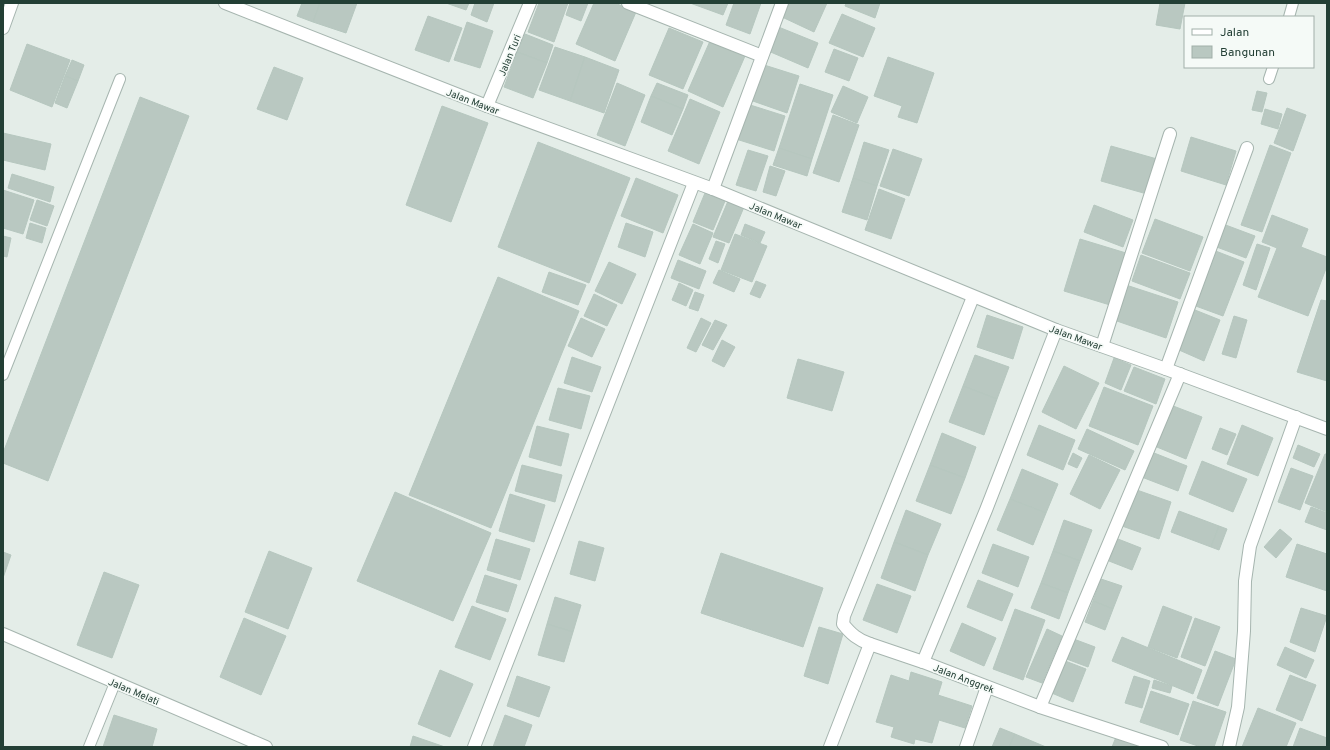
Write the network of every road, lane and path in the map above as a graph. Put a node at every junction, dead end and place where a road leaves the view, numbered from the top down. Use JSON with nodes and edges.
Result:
{"nodes":[{"id":1,"x":12,"y":3,"type":"edge"},
{"id":2,"x":225,"y":3,"type":"edge"},
{"id":3,"x":530,"y":3,"type":"edge"},
{"id":4,"x":628,"y":3,"type":"edge"},
{"id":5,"x":782,"y":3,"type":"edge"},
{"id":6,"x":1293,"y":3,"type":"edge"},
{"id":7,"x":1289,"y":16,"type":"edge"},
{"id":8,"x":3,"y":28,"type":"edge"},
{"id":9,"x":762,"y":56,"type":"junction"},
{"id":10,"x":1273,"y":68,"type":"edge"},
{"id":11,"x":120,"y":79,"type":"dead end"},
{"id":12,"x":1269,"y":79,"type":"dead end"},
{"id":13,"x":487,"y":106,"type":"junction"},
{"id":14,"x":1170,"y":134,"type":"dead end"},
{"id":15,"x":1247,"y":148,"type":"dead end"},
{"id":16,"x":694,"y":183,"type":"junction"},
{"id":17,"x":713,"y":189,"type":"junction"},
{"id":18,"x":973,"y":297,"type":"junction"},
{"id":19,"x":1056,"y":330,"type":"junction"},
{"id":20,"x":1102,"y":346,"type":"junction"},
{"id":21,"x":1166,"y":368,"type":"junction"},
{"id":22,"x":1180,"y":374,"type":"junction"},
{"id":23,"x":3,"y":375,"type":"edge"},
{"id":24,"x":1296,"y":417,"type":"junction"},
{"id":25,"x":1327,"y":429,"type":"edge"},
{"id":26,"x":3,"y":634,"type":"edge"},
{"id":27,"x":870,"y":644,"type":"junction"},
{"id":28,"x":923,"y":662,"type":"junction"},
{"id":29,"x":115,"y":683,"type":"junction"},
{"id":30,"x":987,"y":688,"type":"junction"},
{"id":31,"x":1040,"y":707,"type":"junction"},
{"id":32,"x":89,"y":747,"type":"edge"},
{"id":33,"x":266,"y":747,"type":"edge"},
{"id":34,"x":474,"y":747,"type":"edge"},
{"id":35,"x":830,"y":747,"type":"edge"},
{"id":36,"x":966,"y":747,"type":"edge"},
{"id":37,"x":1162,"y":747,"type":"edge"},
{"id":38,"x":1229,"y":747,"type":"edge"}],
"edges":[{"from":1,"to":8,"type":"street"},
{"from":2,"to":13,"type":"street","name":"Jalan Mawar"},
{"from":3,"to":13,"type":"street","name":"Jalan Turi"},
{"from":4,"to":9,"type":"street"},
{"from":5,"to":9,"type":"street"},
{"from":6,"to":7,"type":"lane"},
{"from":9,"to":17,"type":"street"},
{"from":10,"to":12,"type":"lane"},
{"from":11,"to":23,"type":"lane"},
{"from":13,"to":16,"type":"street","name":"Jalan Mawar"},
{"from":14,"to":20,"type":"street"},
{"from":15,"to":21,"type":"street"},
{"from":16,"to":17,"type":"street","name":"Jalan Mawar"},
{"from":16,"to":34,"type":"street"},
{"from":17,"to":18,"type":"street","name":"Jalan Mawar"},
{"from":18,"to":19,"type":"street","name":"Jalan Mawar"},
{"from":18,"to":27,"type":"street","name":"Jalan Anggrek"},
{"from":19,"to":20,"type":"street","name":"Jalan Mawar"},
{"from":19,"to":28,"type":"street"},
{"from":20,"to":21,"type":"street","name":"Jalan Mawar"},
{"from":21,"to":22,"type":"street","name":"Jalan Mawar"},
{"from":22,"to":24,"type":"street","name":"Jalan Mawar"},
{"from":22,"to":31,"type":"street"},
{"from":24,"to":25,"type":"street","name":"Jalan Mawar"},
{"from":24,"to":38,"type":"street"},
{"from":26,"to":29,"type":"street","name":"Jalan Melati"},
{"from":27,"to":28,"type":"street","name":"Jalan Anggrek"},
{"from":27,"to":35,"type":"street"},
{"from":28,"to":30,"type":"street","name":"Jalan Anggrek"},
{"from":29,"to":32,"type":"lane"},
{"from":29,"to":33,"type":"street","name":"Jalan Melati"},
{"from":30,"to":31,"type":"street","name":"Jalan Anggrek"},
{"from":30,"to":36,"type":"street"},
{"from":31,"to":37,"type":"street","name":"Jalan Anggrek"}]}
